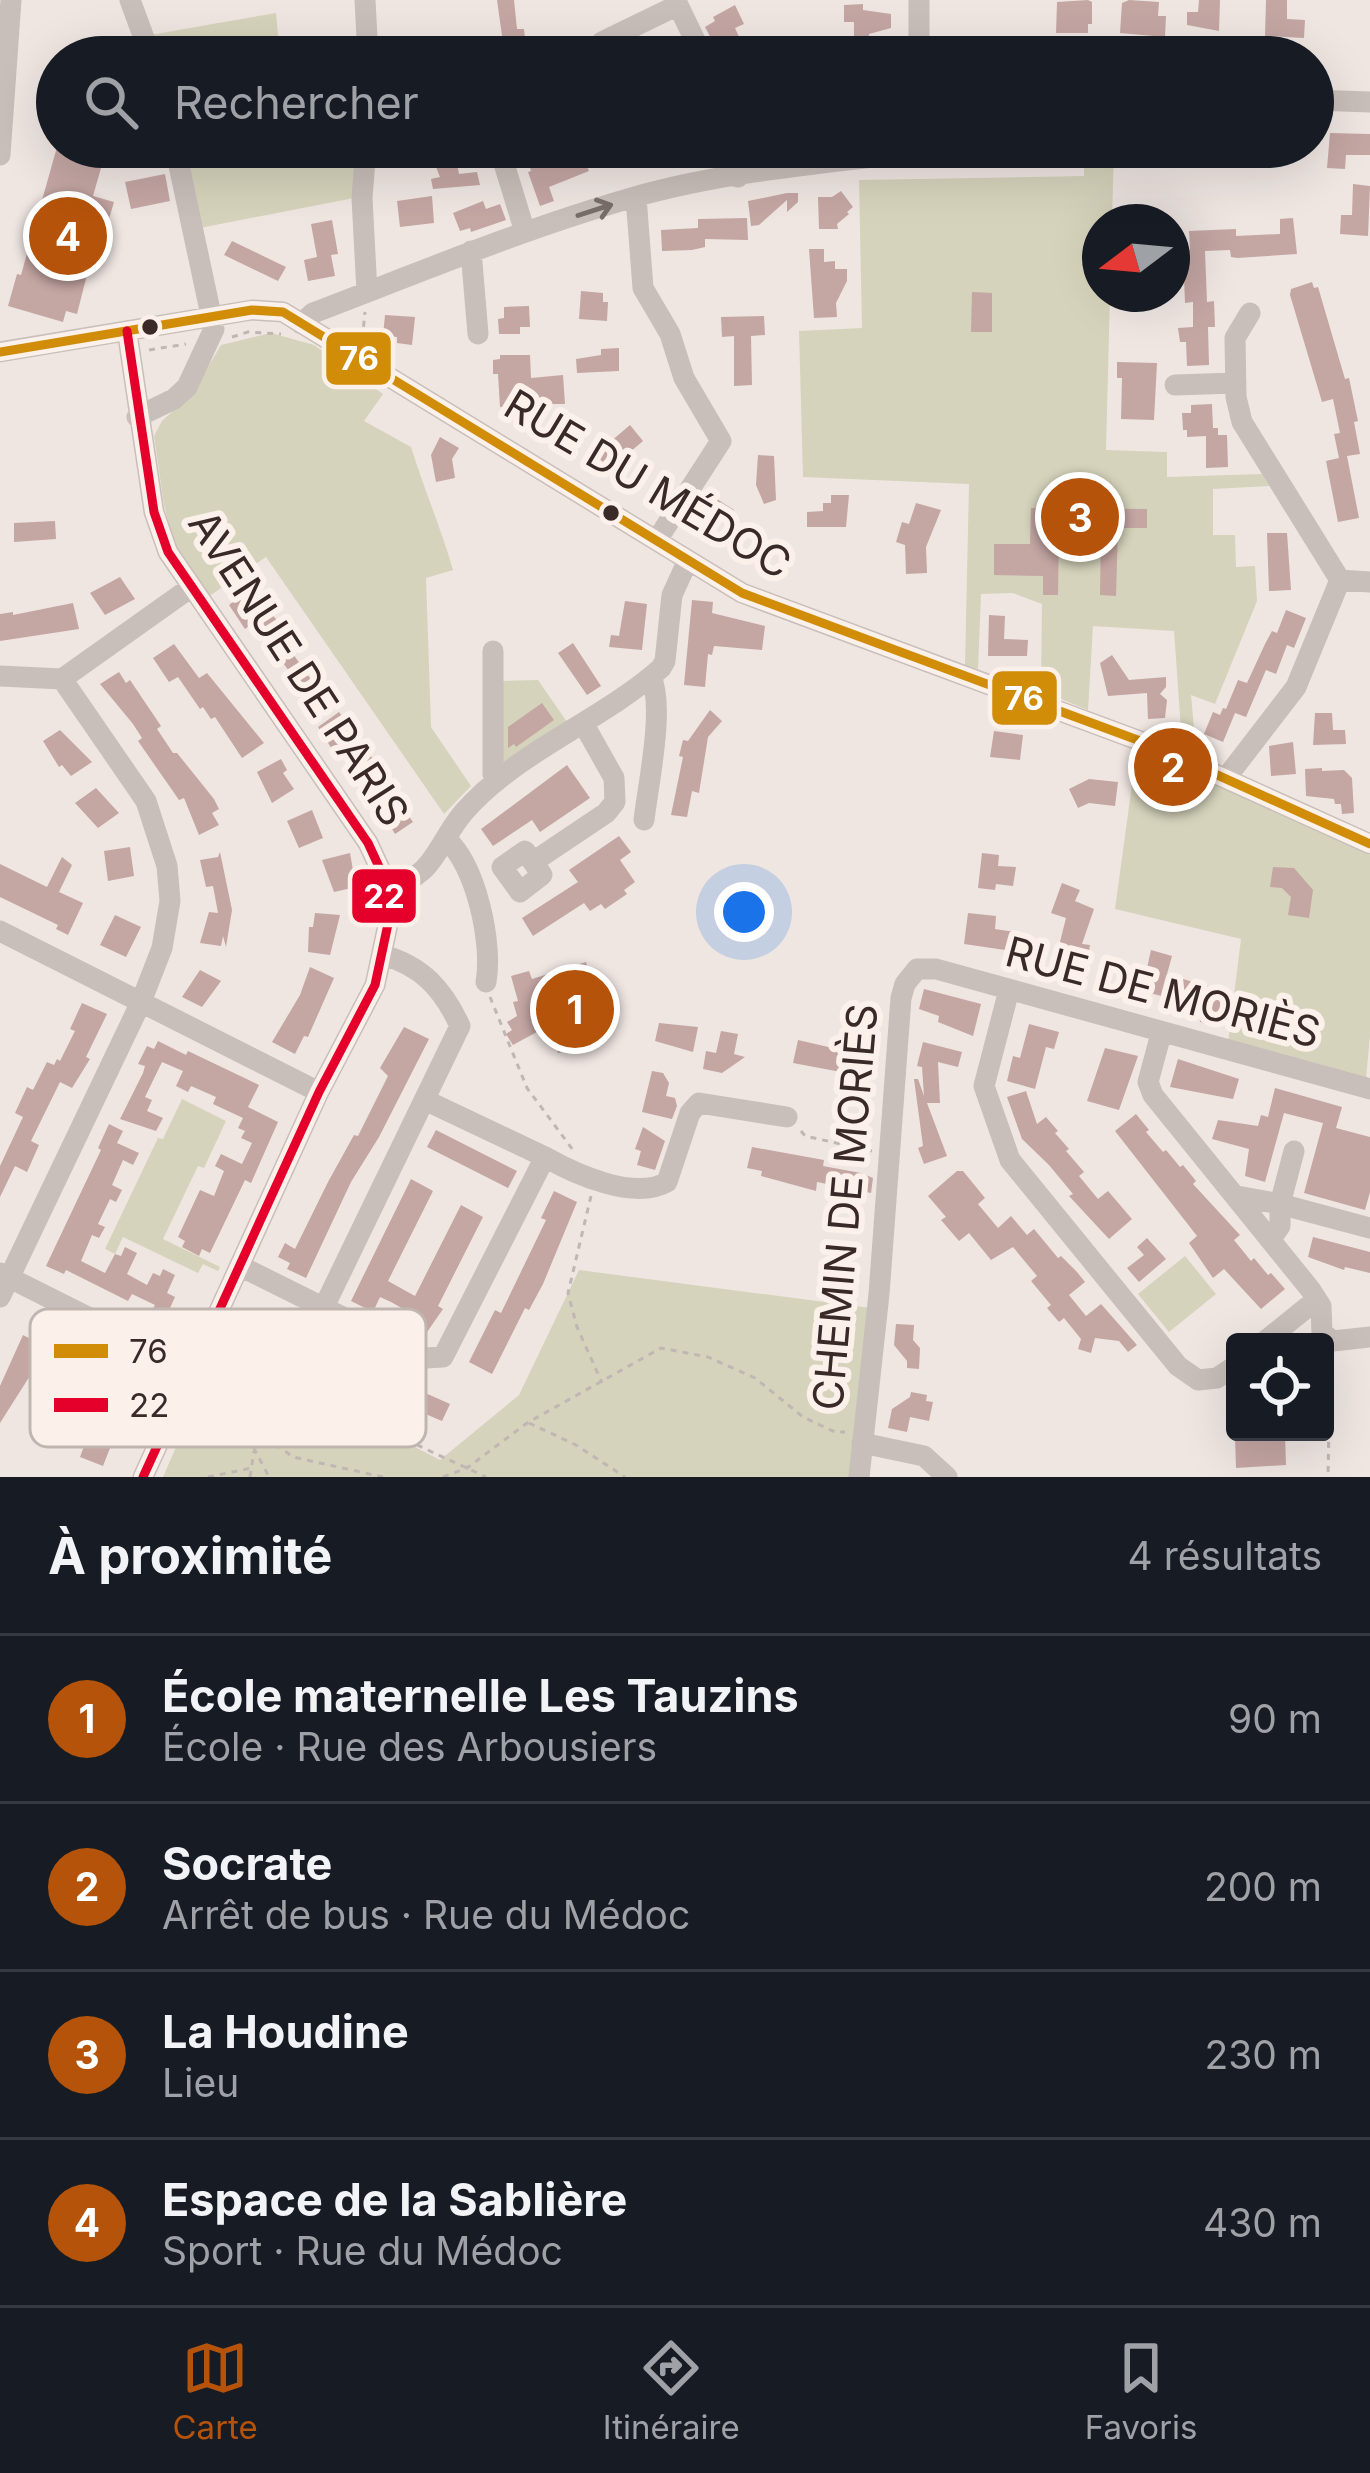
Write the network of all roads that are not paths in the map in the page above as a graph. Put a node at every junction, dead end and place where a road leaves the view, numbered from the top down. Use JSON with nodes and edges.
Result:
{"nodes":[{"id":1,"x":11,"y":0,"type":"edge"},
{"id":2,"x":130,"y":0,"type":"edge"},
{"id":3,"x":365,"y":0,"type":"edge"},
{"id":4,"x":919,"y":0,"type":"edge"},
{"id":5,"x":683,"y":2,"type":"edge"},
{"id":6,"x":143,"y":36,"type":"edge"},
{"id":7,"x":367,"y":36,"type":"edge"},
{"id":8,"x":614,"y":36,"type":"edge"},
{"id":9,"x":695,"y":36,"type":"edge"},
{"id":10,"x":920,"y":36,"type":"edge"},
{"id":11,"x":1334,"y":100,"type":"edge"},
{"id":12,"x":1370,"y":101,"type":"edge"},
{"id":13,"x":0,"y":155,"type":"edge"},
{"id":14,"x":179,"y":168,"type":"edge"},
{"id":15,"x":364,"y":168,"type":"edge"},
{"id":16,"x":506,"y":168,"type":"edge"},
{"id":17,"x":737,"y":168,"type":"edge"},
{"id":18,"x":797,"y":168,"type":"edge"},
{"id":19,"x":738,"y":177,"type":"junction"},
{"id":20,"x":636,"y":197,"type":"junction"},
{"id":21,"x":526,"y":232,"type":"junction"},
{"id":22,"x":471,"y":251,"type":"junction"},
{"id":23,"x":366,"y":300,"type":"junction"},
{"id":24,"x":1250,"y":313,"type":"dead end"},
{"id":25,"x":212,"y":323,"type":"junction"},
{"id":26,"x":301,"y":323,"type":"junction"},
{"id":27,"x":478,"y":334,"type":"dead end"},
{"id":28,"x":129,"y":342,"type":"junction"},
{"id":29,"x":0,"y":355,"type":"edge"},
{"id":30,"x":1236,"y":383,"type":"junction"},
{"id":31,"x":1175,"y":385,"type":"dead end"},
{"id":32,"x":137,"y":418,"type":"junction"},
{"id":33,"x":657,"y":540,"type":"junction"},
{"id":34,"x":688,"y":560,"type":"junction"},
{"id":35,"x":1340,"y":580,"type":"junction"},
{"id":36,"x":1370,"y":582,"type":"edge"},
{"id":37,"x":190,"y":588,"type":"junction"},
{"id":38,"x":493,"y":651,"type":"dead end"},
{"id":39,"x":0,"y":676,"type":"edge"},
{"id":40,"x":651,"y":677,"type":"junction"},
{"id":41,"x":62,"y":680,"type":"junction"},
{"id":42,"x":583,"y":723,"type":"junction"},
{"id":43,"x":1226,"y":778,"type":"junction"},
{"id":44,"x":497,"y":781,"type":"junction"},
{"id":45,"x":644,"y":820,"type":"dead end"},
{"id":46,"x":446,"y":839,"type":"junction"},
{"id":47,"x":1370,"y":844,"type":"edge"},
{"id":48,"x":532,"y":862,"type":"dead end"},
{"id":49,"x":385,"y":889,"type":"junction"},
{"id":50,"x":0,"y":931,"type":"edge"},
{"id":51,"x":383,"y":955,"type":"junction"},
{"id":52,"x":936,"y":969,"type":"joint"},
{"id":53,"x":486,"y":982,"type":"road end"},
{"id":54,"x":1009,"y":990,"type":"junction"},
{"id":55,"x":141,"y":1002,"type":"junction"},
{"id":56,"x":1161,"y":1034,"type":"junction"},
{"id":57,"x":1370,"y":1089,"type":"edge"},
{"id":58,"x":320,"y":1092,"type":"junction"},
{"id":59,"x":427,"y":1101,"type":"junction"},
{"id":60,"x":787,"y":1117,"type":"road end"},
{"id":61,"x":1294,"y":1150,"type":"dead end"},
{"id":62,"x":545,"y":1157,"type":"junction"},
{"id":63,"x":1237,"y":1196,"type":"junction"},
{"id":64,"x":1280,"y":1204,"type":"junction"},
{"id":65,"x":1370,"y":1228,"type":"edge"},
{"id":66,"x":1271,"y":1239,"type":"junction"},
{"id":67,"x":240,"y":1266,"type":"junction"},
{"id":68,"x":3,"y":1283,"type":"edge"},
{"id":69,"x":1316,"y":1300,"type":"junction"},
{"id":70,"x":324,"y":1307,"type":"junction"},
{"id":71,"x":60,"y":1309,"type":"edge"},
{"id":72,"x":221,"y":1309,"type":"edge"},
{"id":73,"x":328,"y":1309,"type":"edge"},
{"id":74,"x":1275,"y":1333,"type":"edge"},
{"id":75,"x":1322,"y":1333,"type":"edge"},
{"id":76,"x":1370,"y":1337,"type":"edge"},
{"id":77,"x":1334,"y":1340,"type":"edge"},
{"id":78,"x":426,"y":1358,"type":"edge"},
{"id":79,"x":1226,"y":1372,"type":"edge"},
{"id":80,"x":863,"y":1438,"type":"junction"},
{"id":81,"x":157,"y":1447,"type":"edge"},
{"id":82,"x":143,"y":1477,"type":"edge"},
{"id":83,"x":859,"y":1477,"type":"edge"},
{"id":84,"x":947,"y":1477,"type":"edge"}],
"edges":[{"from":1,"to":13,"type":"street"},
{"from":2,"to":6,"type":"street"},
{"from":3,"to":7,"type":"street"},
{"from":4,"to":10,"type":"street"},
{"from":5,"to":8,"type":"street"},
{"from":5,"to":9,"type":"street"},
{"from":11,"to":12,"type":"street"},
{"from":14,"to":25,"type":"street"},
{"from":15,"to":23,"type":"street"},
{"from":16,"to":21,"type":"street"},
{"from":17,"to":19,"type":"street"},
{"from":18,"to":19,"type":"street"},
{"from":19,"to":20,"type":"street"},
{"from":21,"to":20,"type":"street","one_way":true},
{"from":20,"to":33,"type":"street"},
{"from":21,"to":22,"type":"street"},
{"from":22,"to":23,"type":"street"},
{"from":22,"to":27,"type":"street"},
{"from":23,"to":26,"type":"street"},
{"from":24,"to":30,"type":"street"},
{"from":25,"to":26,"type":"street","name":"RUE DU MÉDOC"},
{"from":25,"to":28,"type":"street","name":"RUE DU MÉDOC"},
{"from":25,"to":32,"type":"street"},
{"from":26,"to":33,"type":"street","name":"RUE DU MÉDOC"},
{"from":28,"to":29,"type":"street","name":"RUE DU MÉDOC"},
{"from":28,"to":32,"type":"street","name":"AVENUE DE PARIS"},
{"from":30,"to":31,"type":"street"},
{"from":30,"to":35,"type":"street"},
{"from":32,"to":37,"type":"street","name":"AVENUE DE PARIS"},
{"from":33,"to":34,"type":"street","name":"RUE DU MÉDOC"},
{"from":34,"to":40,"type":"street"},
{"from":34,"to":43,"type":"street","name":"RUE DU MÉDOC"},
{"from":35,"to":36,"type":"street"},
{"from":35,"to":43,"type":"street"},
{"from":37,"to":41,"type":"street"},
{"from":37,"to":49,"type":"street","name":"AVENUE DE PARIS"},
{"from":38,"to":44,"type":"street"},
{"from":39,"to":41,"type":"street"},
{"from":40,"to":42,"type":"street"},
{"from":40,"to":45,"type":"street"},
{"from":41,"to":55,"type":"street"},
{"from":42,"to":44,"type":"street"},
{"from":42,"to":48,"type":"street"},
{"from":43,"to":47,"type":"street","name":"RUE DU MÉDOC"},
{"from":44,"to":46,"type":"street"},
{"from":46,"to":49,"type":"street"},
{"from":46,"to":53,"type":"street"},
{"from":49,"to":51,"type":"street","name":"AVENUE DE PARIS"},
{"from":50,"to":55,"type":"street"},
{"from":51,"to":58,"type":"street","name":"AVENUE DE PARIS"},
{"from":51,"to":59,"type":"street"},
{"from":52,"to":54,"type":"street","name":"RUE DE MORIÈS"},
{"from":52,"to":80,"type":"street","name":"CHEMIN DE MORIÈS"},
{"from":54,"to":56,"type":"street","name":"RUE DE MORIÈS"},
{"from":54,"to":79,"type":"street"},
{"from":55,"to":58,"type":"street"},
{"from":55,"to":68,"type":"street"},
{"from":56,"to":57,"type":"street","name":"RUE DE MORIÈS"},
{"from":56,"to":63,"type":"street"},
{"from":58,"to":67,"type":"street","name":"AVENUE DE PARIS"},
{"from":59,"to":62,"type":"street"},
{"from":59,"to":70,"type":"street"},
{"from":60,"to":62,"type":"street"},
{"from":61,"to":64,"type":"street"},
{"from":62,"to":78,"type":"street"},
{"from":63,"to":64,"type":"street"},
{"from":63,"to":66,"type":"street"},
{"from":64,"to":65,"type":"street"},
{"from":64,"to":66,"type":"street"},
{"from":66,"to":69,"type":"street"},
{"from":67,"to":70,"type":"street"},
{"from":67,"to":72,"type":"street","name":"AVENUE DE PARIS"},
{"from":68,"to":71,"type":"street"},
{"from":69,"to":74,"type":"street"},
{"from":69,"to":75,"type":"street"},
{"from":70,"to":73,"type":"street"},
{"from":76,"to":77,"type":"street"},
{"from":80,"to":83,"type":"street","name":"CHEMIN DE MORIÈS"},
{"from":80,"to":84,"type":"street"},
{"from":81,"to":82,"type":"street","name":"AVENUE DE PARIS"}]}
